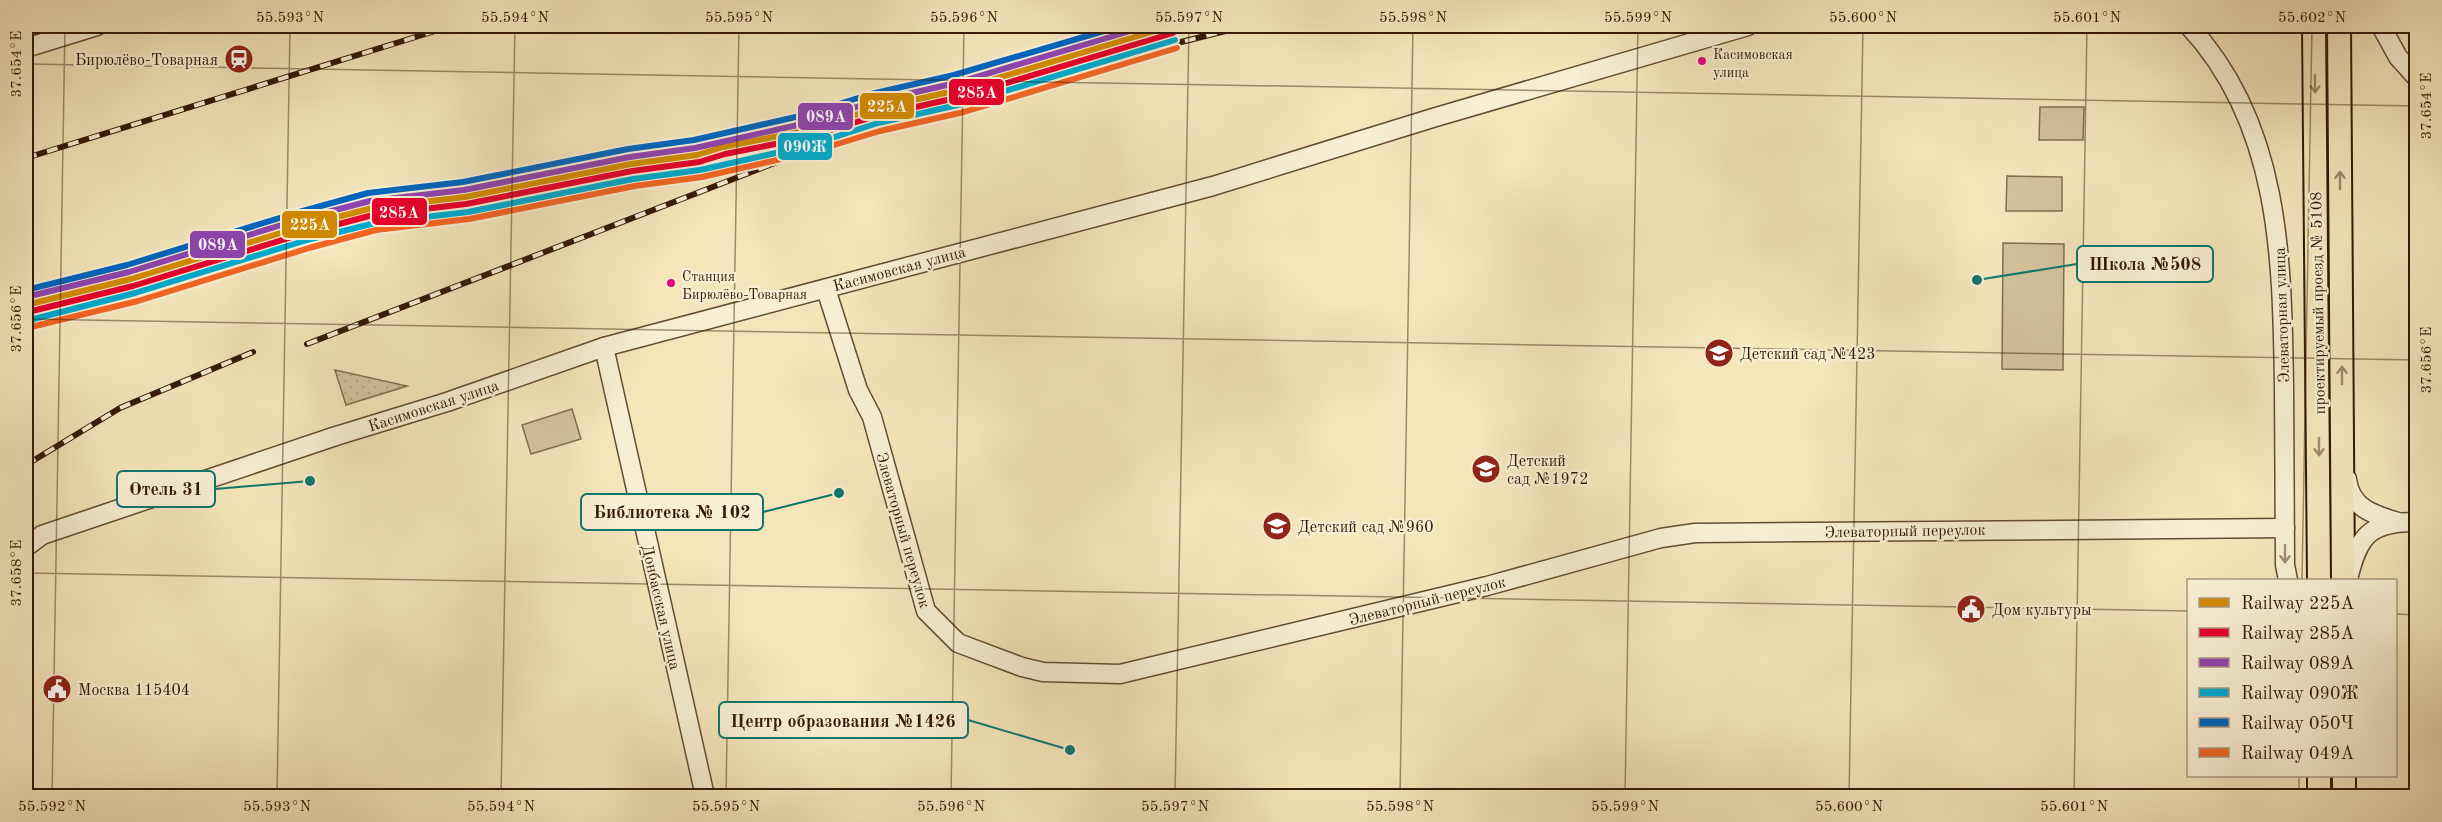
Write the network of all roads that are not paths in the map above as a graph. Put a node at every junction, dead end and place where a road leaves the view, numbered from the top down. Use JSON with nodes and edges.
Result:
{"nodes":[{"id":1,"x":97,"y":26,"type":"edge"},
{"id":2,"x":1748,"y":26,"type":"edge"},
{"id":3,"x":2189,"y":26,"type":"edge"},
{"id":4,"x":2314,"y":26,"type":"edge"},
{"id":5,"x":2339,"y":26,"type":"edge"},
{"id":6,"x":2381,"y":26,"type":"edge"},
{"id":7,"x":26,"y":48,"type":"edge"},
{"id":8,"x":2416,"y":76,"type":"edge"},
{"id":9,"x":826,"y":288,"type":"junction"},
{"id":10,"x":604,"y":347,"type":"junction"},
{"id":11,"x":2342,"y":451,"type":"junction"},
{"id":12,"x":2408,"y":522,"type":"edge"},
{"id":13,"x":2285,"y":528,"type":"junction"},
{"id":14,"x":26,"y":547,"type":"edge"},
{"id":15,"x":2288,"y":579,"type":"edge"},
{"id":16,"x":2319,"y":579,"type":"edge"},
{"id":17,"x":2345,"y":579,"type":"edge"},
{"id":18,"x":2345,"y":579,"type":"edge"},
{"id":19,"x":2319,"y":777,"type":"edge"},
{"id":20,"x":2344,"y":777,"type":"edge"},
{"id":21,"x":705,"y":796,"type":"edge"},
{"id":22,"x":2319,"y":796,"type":"edge"},
{"id":23,"x":2344,"y":796,"type":"edge"}],
"edges":[{"from":1,"to":7,"type":"street"},
{"from":2,"to":9,"type":"street","name":"Касимовская улица"},
{"from":3,"to":13,"type":"street","name":"Элеваторная улица"},
{"from":4,"to":16,"type":"main road","name":"проектируемый проезд № 5108","one_way":true},
{"from":11,"to":5,"type":"main road","name":"проектируемый проезд № 5108","one_way":true},
{"from":6,"to":8,"type":"street"},
{"from":9,"to":10,"type":"street","name":"Касимовская улица"},
{"from":9,"to":13,"type":"street","name":"Элеваторный переулок"},
{"from":10,"to":14,"type":"street","name":"Касимовская улица"},
{"from":10,"to":21,"type":"street","name":"Донбасская улица"},
{"from":11,"to":12,"type":"street"},
{"from":11,"to":17,"type":"main road","name":"проектируемый проезд № 5108"},
{"from":12,"to":18,"type":"street"},
{"from":13,"to":15,"type":"street","name":"Элеваторная улица","one_way":true},
{"from":19,"to":22,"type":"main road"},
{"from":20,"to":23,"type":"main road"}]}
